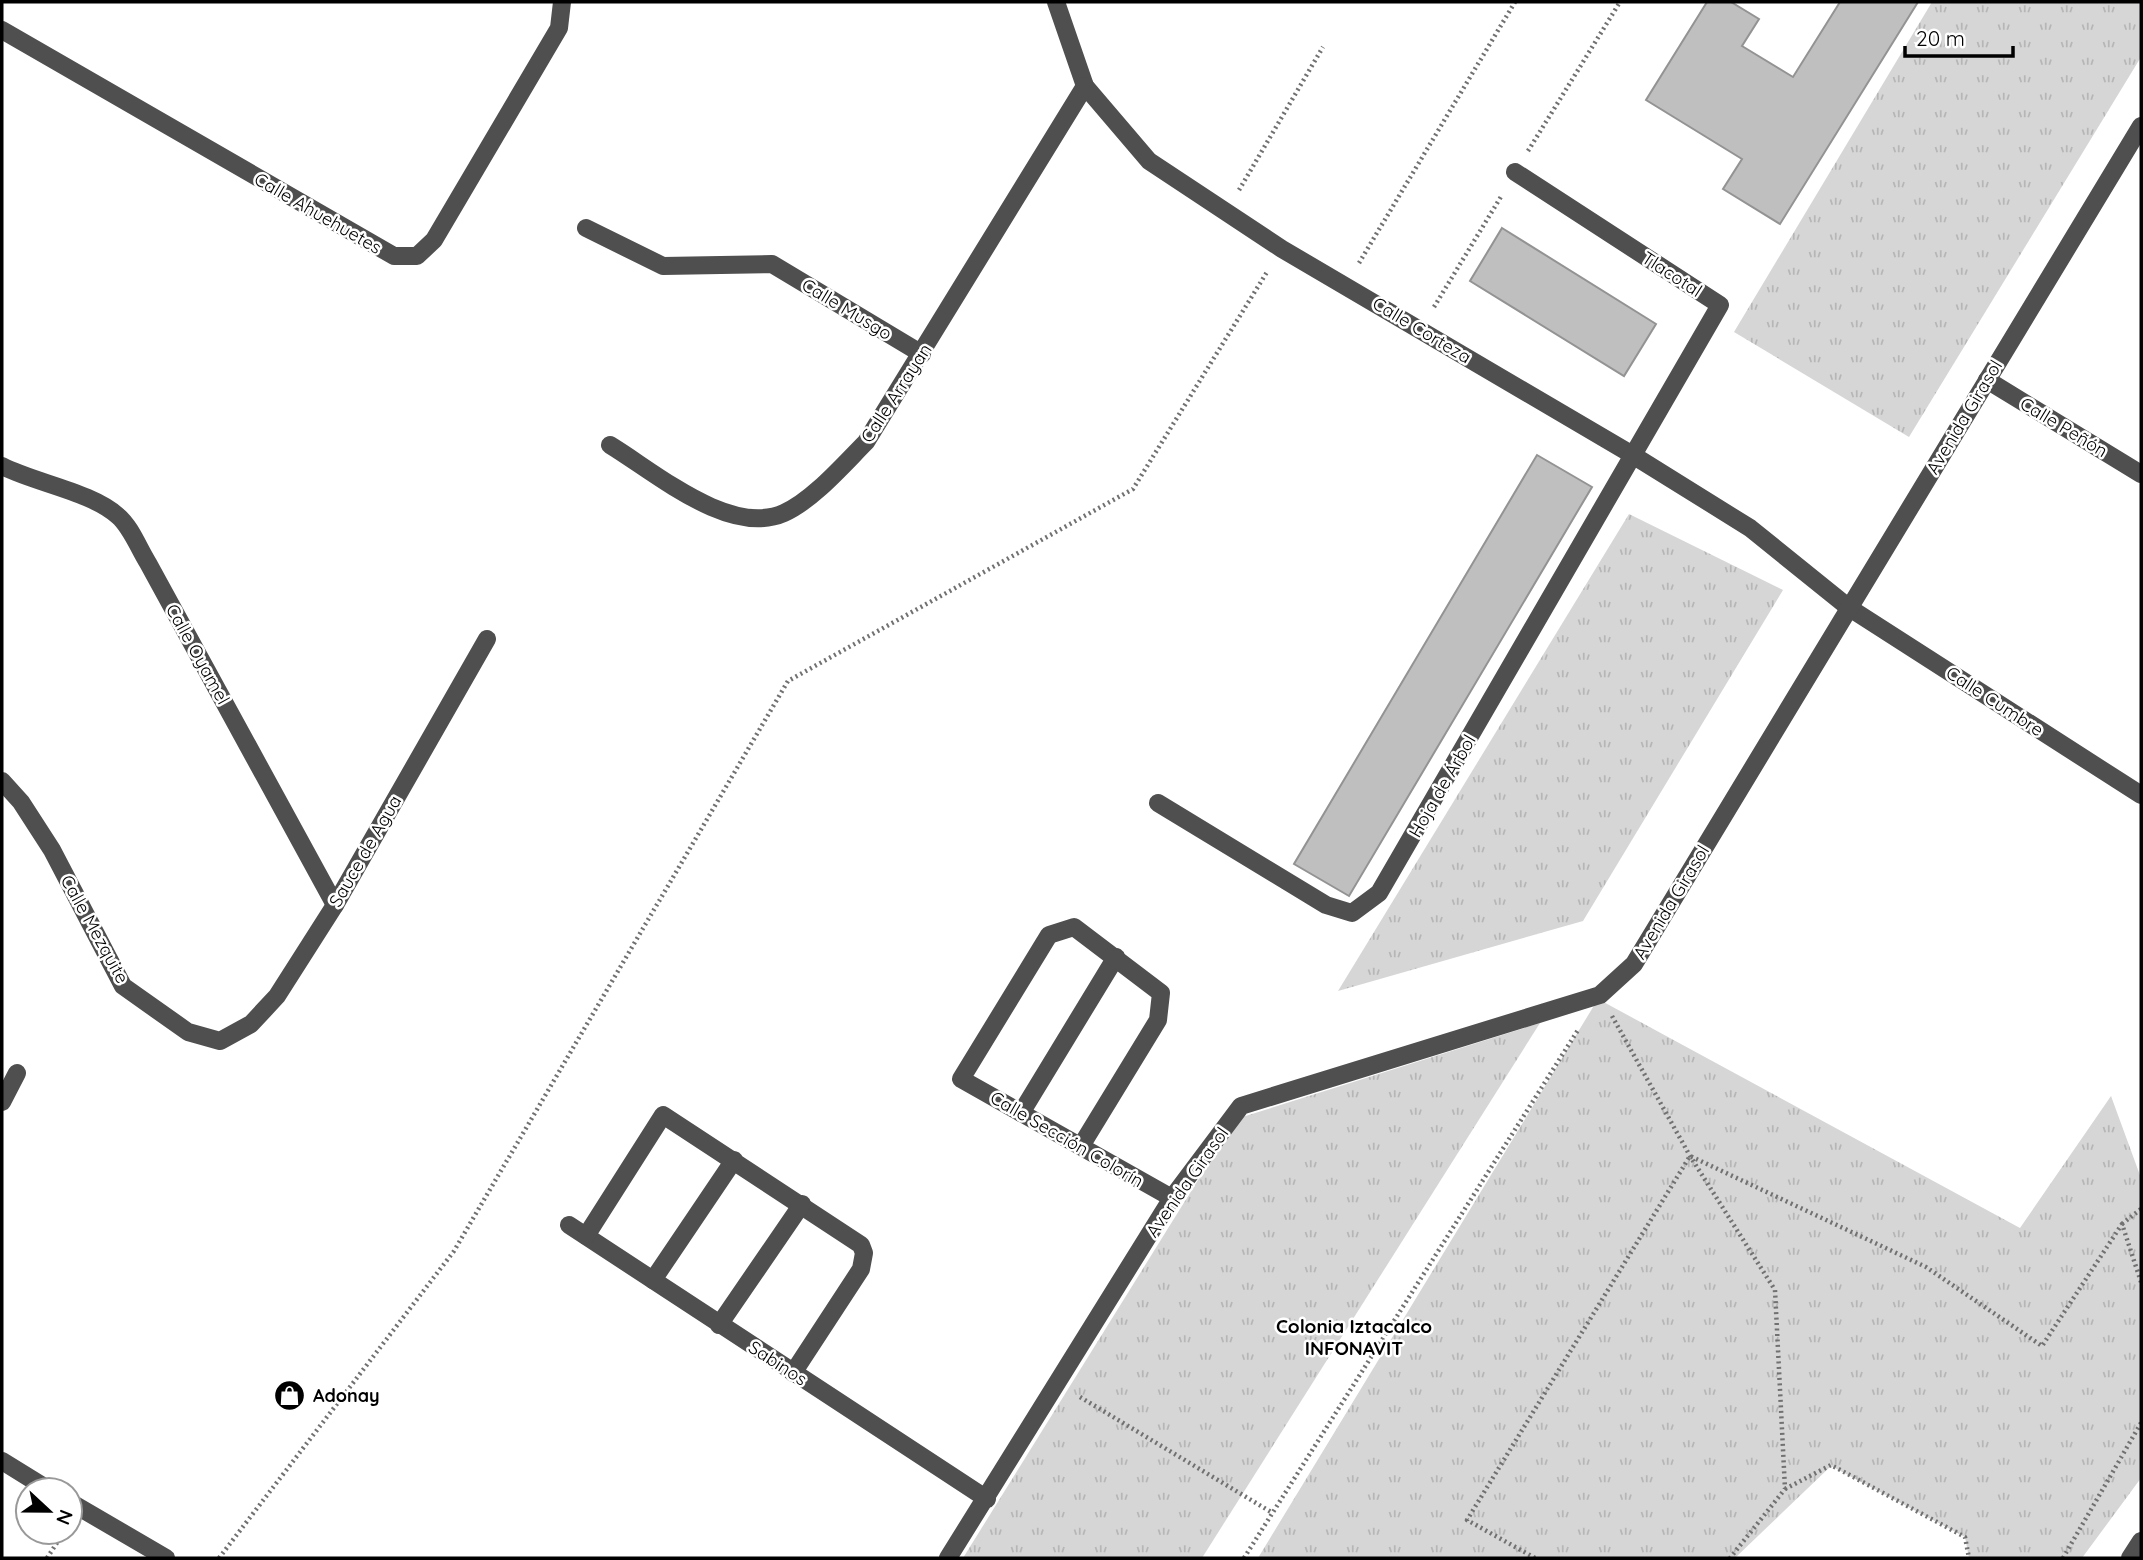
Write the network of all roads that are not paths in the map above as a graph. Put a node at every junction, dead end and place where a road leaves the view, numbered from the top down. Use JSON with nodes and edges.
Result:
{"nodes":[{"id":1,"x":562,"y":2,"type":"edge"},
{"id":2,"x":1056,"y":2,"type":"edge"},
{"id":3,"x":2,"y":30,"type":"edge"},
{"id":4,"x":1085,"y":86,"type":"junction"},
{"id":5,"x":2141,"y":126,"type":"edge"},
{"id":6,"x":2135,"y":152,"type":"edge"},
{"id":7,"x":1515,"y":172,"type":"dead end"},
{"id":8,"x":586,"y":228,"type":"dead end"},
{"id":9,"x":922,"y":354,"type":"junction"},
{"id":10,"x":1987,"y":380,"type":"junction"},
{"id":11,"x":610,"y":445,"type":"dead end"},
{"id":12,"x":1631,"y":454,"type":"junction"},
{"id":13,"x":2,"y":466,"type":"edge"},
{"id":14,"x":2141,"y":474,"type":"edge"},
{"id":15,"x":1848,"y":607,"type":"junction"},
{"id":16,"x":487,"y":639,"type":"dead end"},
{"id":17,"x":2,"y":781,"type":"edge"},
{"id":18,"x":2141,"y":795,"type":"edge"},
{"id":19,"x":1158,"y":803,"type":"dead end"},
{"id":20,"x":335,"y":905,"type":"junction"},
{"id":21,"x":1116,"y":957,"type":"junction"},
{"id":22,"x":220,"y":1041,"type":"joint"},
{"id":23,"x":17,"y":1073,"type":"dead end"},
{"id":24,"x":2,"y":1102,"type":"edge"},
{"id":25,"x":1021,"y":1113,"type":"junction"},
{"id":26,"x":1081,"y":1146,"type":"junction"},
{"id":27,"x":734,"y":1160,"type":"junction"},
{"id":28,"x":1171,"y":1198,"type":"junction"},
{"id":29,"x":802,"y":1204,"type":"junction"},
{"id":30,"x":569,"y":1225,"type":"dead end"},
{"id":31,"x":586,"y":1236,"type":"junction"},
{"id":32,"x":653,"y":1280,"type":"junction"},
{"id":33,"x":719,"y":1325,"type":"junction"},
{"id":34,"x":793,"y":1373,"type":"junction"},
{"id":35,"x":2,"y":1461,"type":"edge"},
{"id":36,"x":26,"y":1476,"type":"edge"},
{"id":37,"x":987,"y":1499,"type":"junction"},
{"id":38,"x":84,"y":1510,"type":"edge"},
{"id":39,"x":2141,"y":1541,"type":"edge"},
{"id":40,"x":166,"y":1558,"type":"edge"},
{"id":41,"x":948,"y":1558,"type":"edge"},
{"id":42,"x":2130,"y":1558,"type":"edge"}],
"edges":[{"from":1,"to":3,"type":"street","name":"Calle Ahuehuetes"},
{"from":2,"to":4,"type":"street","name":"Calle Corteza"},
{"from":4,"to":9,"type":"street","name":"Calle Arrayan"},
{"from":4,"to":12,"type":"street","name":"Calle Corteza"},
{"from":5,"to":6,"type":"street","name":"Avenida Girasol"},
{"from":6,"to":10,"type":"street","name":"Avenida Girasol"},
{"from":7,"to":12,"type":"street","name":"Tlacotal"},
{"from":8,"to":9,"type":"street","name":"Calle Musgo"},
{"from":9,"to":11,"type":"street","name":"Calle Arrayan"},
{"from":10,"to":14,"type":"street","name":"Calle Peñón"},
{"from":10,"to":15,"type":"street","name":"Avenida Girasol"},
{"from":12,"to":15,"type":"street","name":"Calle Corteza"},
{"from":12,"to":19,"type":"street","name":"Hoja de Árbol"},
{"from":13,"to":20,"type":"street","name":"Calle Oyamel"},
{"from":15,"to":18,"type":"street","name":"Calle Cumbre"},
{"from":15,"to":28,"type":"street","name":"Avenida Girasol"},
{"from":16,"to":20,"type":"street","name":"Sauce de Agua"},
{"from":17,"to":22,"type":"street","name":"Calle Mezquite"},
{"from":20,"to":22,"type":"street","name":"Sauce de Agua"},
{"from":21,"to":25,"type":"street"},
{"from":21,"to":25,"type":"street","name":"Calle Sección Colorín"},
{"from":21,"to":26,"type":"street"},
{"from":23,"to":24,"type":"street"},
{"from":25,"to":26,"type":"street","name":"Calle Sección Colorín"},
{"from":26,"to":28,"type":"street","name":"Calle Sección Colorín"},
{"from":27,"to":29,"type":"street"},
{"from":27,"to":31,"type":"street"},
{"from":27,"to":32,"type":"street"},
{"from":28,"to":37,"type":"street","name":"Avenida Girasol"},
{"from":29,"to":33,"type":"street"},
{"from":29,"to":34,"type":"street"},
{"from":30,"to":31,"type":"street","name":"Sabinos"},
{"from":31,"to":32,"type":"street","name":"Sabinos"},
{"from":32,"to":33,"type":"street","name":"Sabinos"},
{"from":33,"to":34,"type":"street","name":"Sabinos"},
{"from":34,"to":37,"type":"street","name":"Sabinos"},
{"from":35,"to":36,"type":"street"},
{"from":37,"to":41,"type":"street","name":"Avenida Girasol"},
{"from":38,"to":40,"type":"street"},
{"from":39,"to":42,"type":"street"}]}
